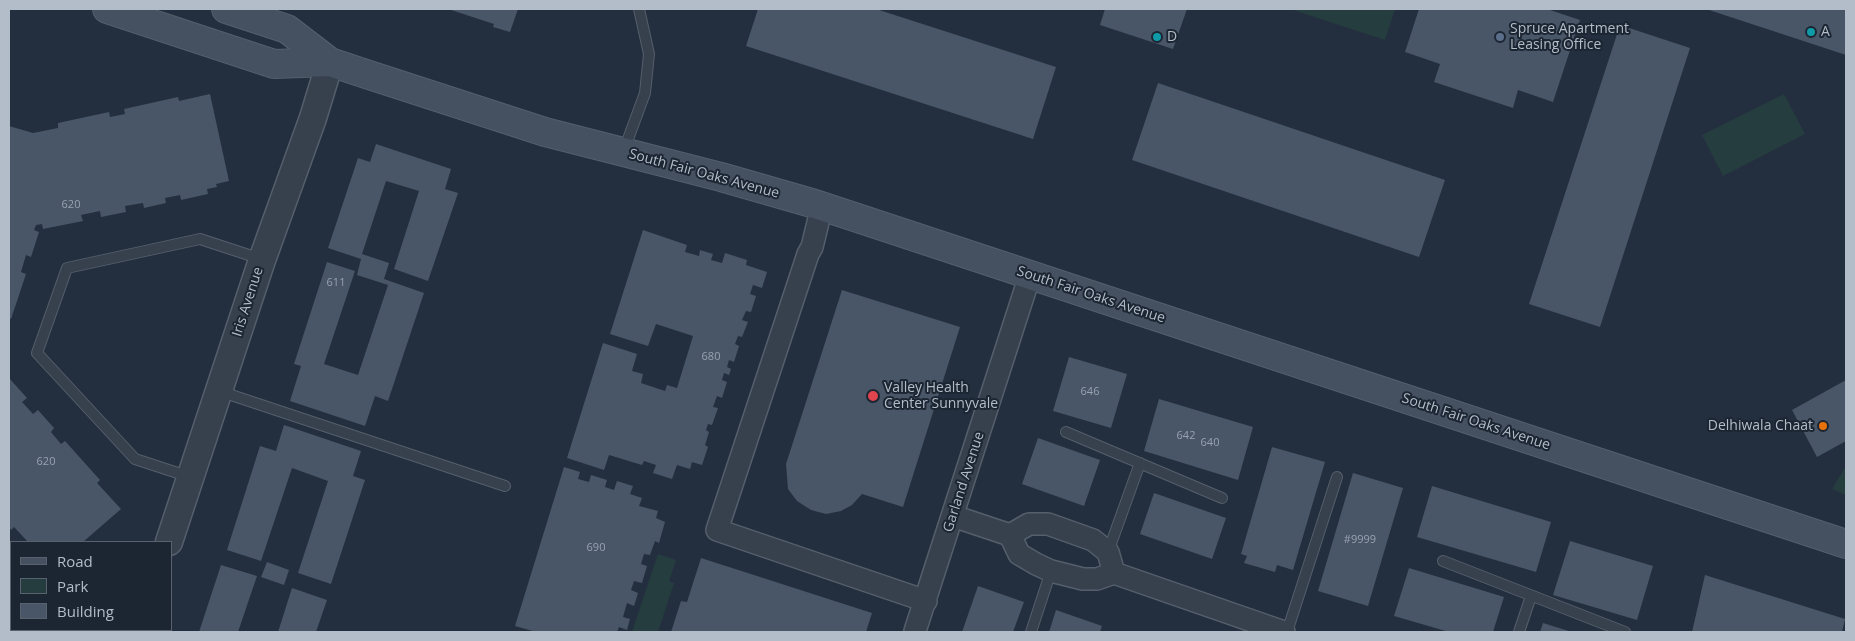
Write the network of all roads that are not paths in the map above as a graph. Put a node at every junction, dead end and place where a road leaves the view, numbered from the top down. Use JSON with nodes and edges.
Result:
{"nodes":[{"id":1,"x":107,"y":9,"type":"edge"},
{"id":2,"x":639,"y":9,"type":"edge"},
{"id":3,"x":242,"y":11,"type":"edge"},
{"id":4,"x":330,"y":62,"type":"junction"},
{"id":5,"x":623,"y":152,"type":"junction"},
{"id":6,"x":822,"y":206,"type":"junction"},
{"id":7,"x":262,"y":260,"type":"junction"},
{"id":8,"x":1030,"y":275,"type":"junction"},
{"id":9,"x":219,"y":391,"type":"junction"},
{"id":10,"x":1066,"y":432,"type":"dead end"},
{"id":11,"x":1140,"y":463,"type":"junction"},
{"id":12,"x":190,"y":478,"type":"junction"},
{"id":13,"x":1336,"y":478,"type":"dead end"},
{"id":14,"x":505,"y":486,"type":"dead end"},
{"id":15,"x":1222,"y":498,"type":"dead end"},
{"id":16,"x":953,"y":516,"type":"junction"},
{"id":17,"x":1010,"y":535,"type":"junction"},
{"id":18,"x":169,"y":541,"type":"edge"},
{"id":19,"x":1846,"y":544,"type":"edge"},
{"id":20,"x":1108,"y":552,"type":"junction"},
{"id":21,"x":1443,"y":561,"type":"dead end"},
{"id":22,"x":1052,"y":570,"type":"junction"},
{"id":23,"x":1114,"y":573,"type":"junction"},
{"id":24,"x":1531,"y":596,"type":"junction"},
{"id":25,"x":926,"y":601,"type":"junction"},
{"id":26,"x":1240,"y":625,"type":"edge"},
{"id":27,"x":915,"y":632,"type":"edge"},
{"id":28,"x":1031,"y":632,"type":"edge"},
{"id":29,"x":1285,"y":632,"type":"edge"},
{"id":30,"x":1519,"y":632,"type":"edge"},
{"id":31,"x":1625,"y":632,"type":"edge"}],
"edges":[{"from":1,"to":4,"type":"main road","name":"South Fair Oaks Avenue"},
{"from":2,"to":5,"type":"lane"},
{"from":3,"to":4,"type":"main road","name":"South Fair Oaks Avenue"},
{"from":4,"to":5,"type":"main road","name":"South Fair Oaks Avenue"},
{"from":4,"to":7,"type":"street","name":"Iris Avenue"},
{"from":5,"to":6,"type":"main road","name":"South Fair Oaks Avenue"},
{"from":6,"to":8,"type":"main road","name":"South Fair Oaks Avenue"},
{"from":6,"to":25,"type":"street"},
{"from":7,"to":9,"type":"street","name":"Iris Avenue"},
{"from":7,"to":12,"type":"lane"},
{"from":8,"to":16,"type":"street","name":"Garland Avenue"},
{"from":8,"to":19,"type":"main road","name":"South Fair Oaks Avenue"},
{"from":9,"to":12,"type":"street","name":"Iris Avenue"},
{"from":9,"to":14,"type":"lane"},
{"from":10,"to":11,"type":"lane"},
{"from":11,"to":15,"type":"lane"},
{"from":11,"to":20,"type":"lane"},
{"from":12,"to":18,"type":"street","name":"Iris Avenue"},
{"from":13,"to":29,"type":"lane"},
{"from":16,"to":17,"type":"street"},
{"from":16,"to":25,"type":"street","name":"Garland Avenue"},
{"from":17,"to":20,"type":"street"},
{"from":17,"to":22,"type":"street"},
{"from":20,"to":23,"type":"street"},
{"from":21,"to":24,"type":"lane"},
{"from":22,"to":23,"type":"street"},
{"from":22,"to":28,"type":"lane"},
{"from":23,"to":26,"type":"street"},
{"from":24,"to":30,"type":"lane"},
{"from":24,"to":31,"type":"lane"},
{"from":25,"to":27,"type":"street","name":"Garland Avenue"},
{"from":26,"to":29,"type":"street"}]}
